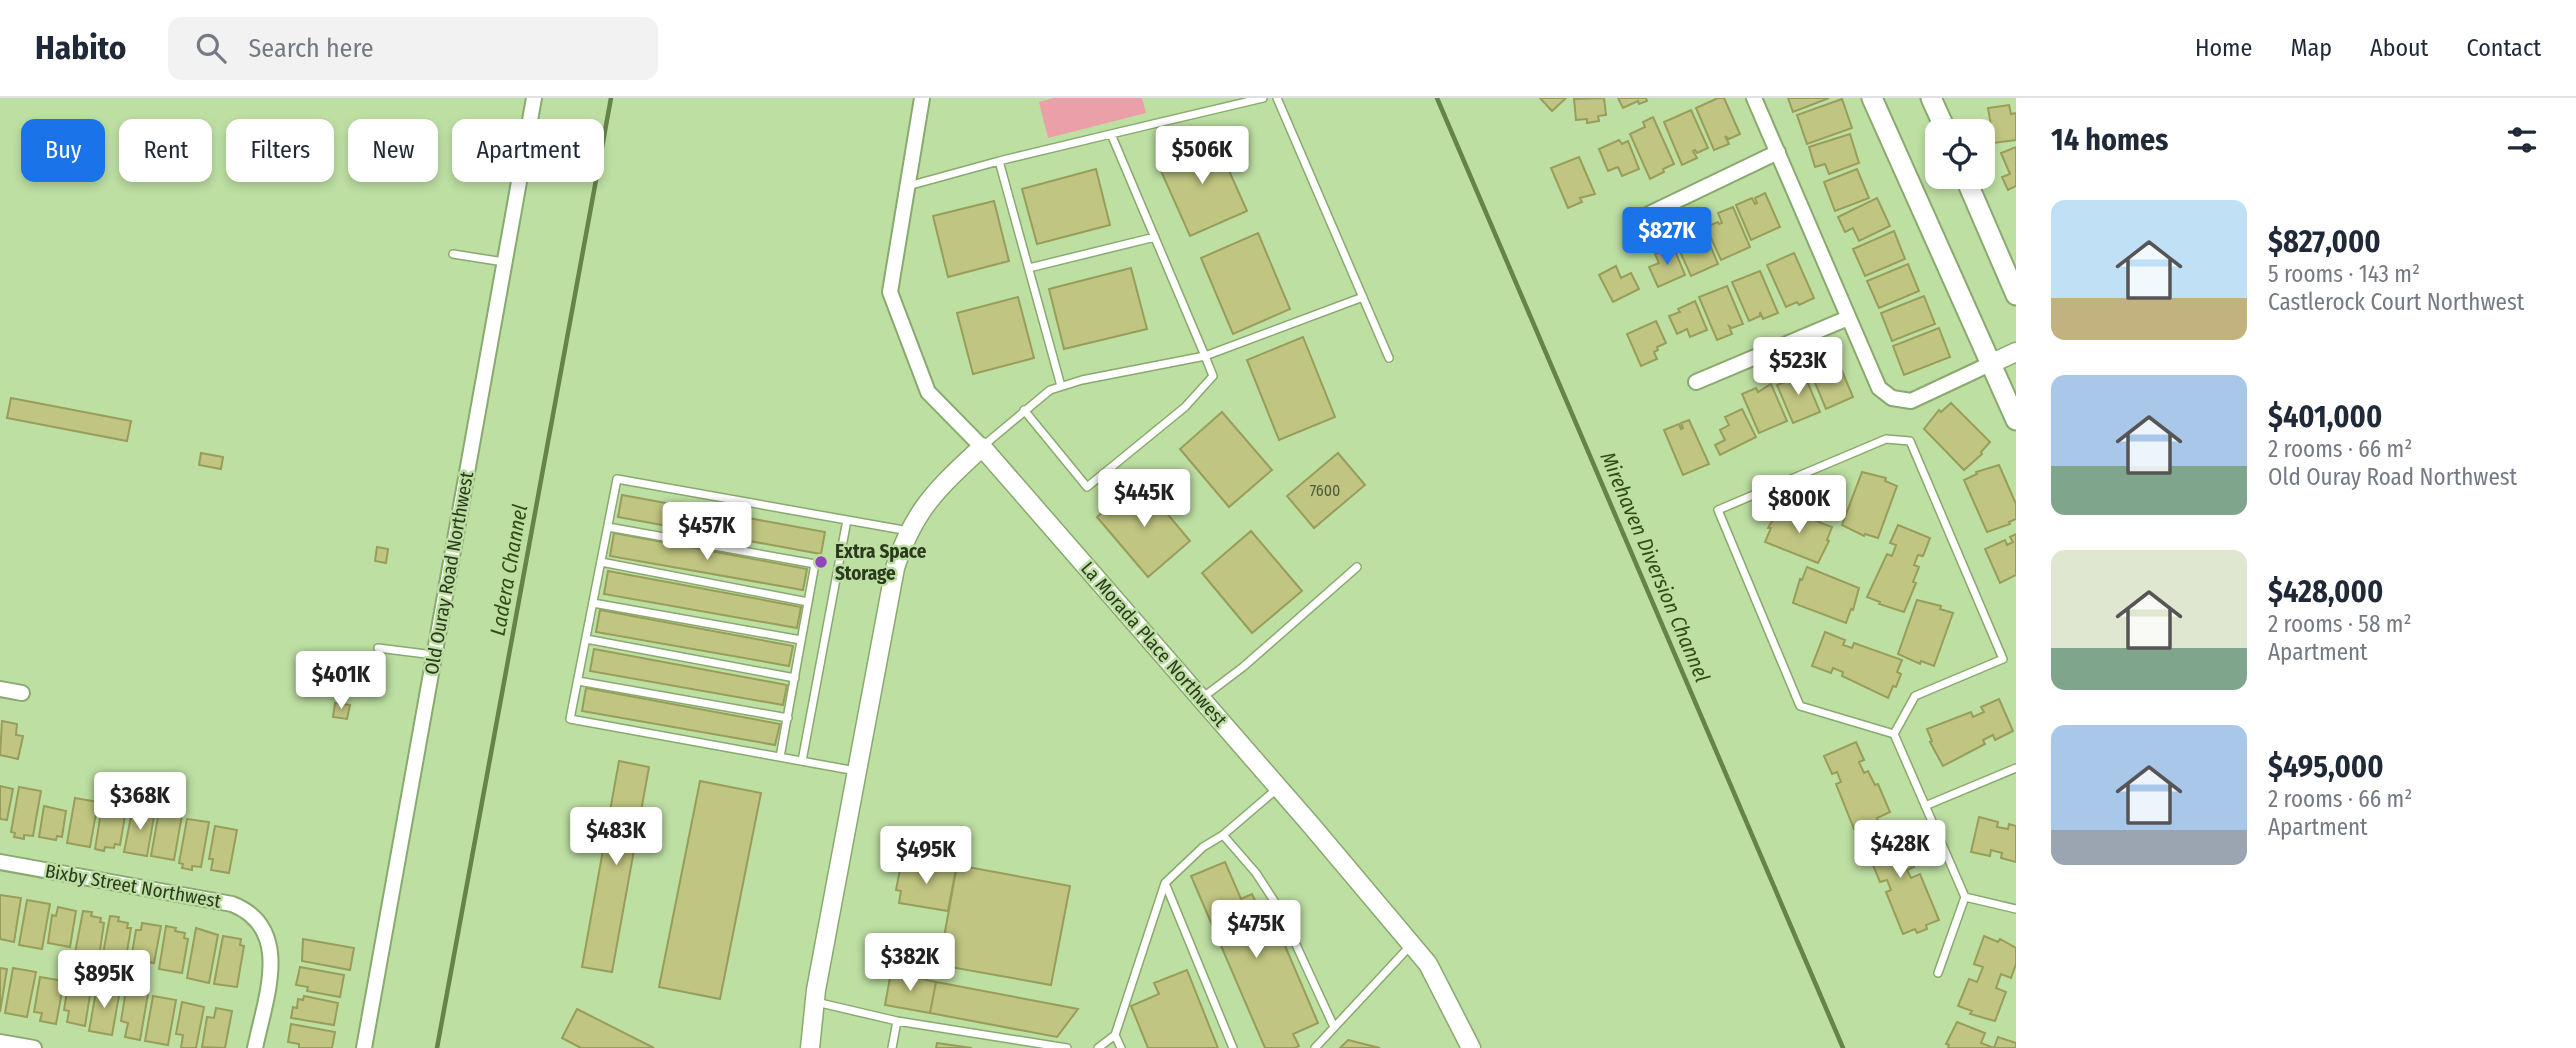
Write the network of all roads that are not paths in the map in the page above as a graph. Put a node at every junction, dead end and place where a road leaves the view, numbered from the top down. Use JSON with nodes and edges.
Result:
{"nodes":[{"id":1,"x":534,"y":98,"type":"edge"},
{"id":2,"x":922,"y":98,"type":"edge"},
{"id":3,"x":1263,"y":98,"type":"edge"},
{"id":4,"x":1277,"y":98,"type":"edge"},
{"id":5,"x":1754,"y":98,"type":"edge"},
{"id":6,"x":1872,"y":98,"type":"edge"},
{"id":7,"x":1931,"y":98,"type":"edge"},
{"id":8,"x":1941,"y":119,"type":"edge"},
{"id":9,"x":1111,"y":134,"type":"junction"},
{"id":10,"x":1778,"y":152,"type":"junction"},
{"id":11,"x":999,"y":161,"type":"junction"},
{"id":12,"x":908,"y":186,"type":"junction"},
{"id":13,"x":1970,"y":189,"type":"edge"},
{"id":14,"x":1632,"y":222,"type":"dead end"},
{"id":15,"x":1155,"y":237,"type":"junction"},
{"id":16,"x":453,"y":254,"type":"dead end"},
{"id":17,"x":505,"y":262,"type":"junction"},
{"id":18,"x":1029,"y":268,"type":"junction"},
{"id":19,"x":2016,"y":295,"type":"edge"},
{"id":20,"x":1363,"y":297,"type":"junction"},
{"id":21,"x":1848,"y":318,"type":"junction"},
{"id":22,"x":2016,"y":352,"type":"edge"},
{"id":23,"x":1205,"y":356,"type":"junction"},
{"id":24,"x":1389,"y":358,"type":"dead end"},
{"id":25,"x":1990,"y":364,"type":"junction"},
{"id":26,"x":1696,"y":382,"type":"dead end"},
{"id":27,"x":1062,"y":386,"type":"junction"},
{"id":28,"x":1024,"y":410,"type":"junction"},
{"id":29,"x":2016,"y":420,"type":"edge"},
{"id":30,"x":982,"y":447,"type":"junction"},
{"id":31,"x":847,"y":520,"type":"junction"},
{"id":32,"x":608,"y":527,"type":"junction"},
{"id":33,"x":909,"y":531,"type":"junction"},
{"id":34,"x":601,"y":562,"type":"junction"},
{"id":35,"x":1357,"y":567,"type":"dead end"},
{"id":36,"x":808,"y":602,"type":"junction"},
{"id":37,"x":593,"y":603,"type":"junction"},
{"id":38,"x":586,"y":639,"type":"junction"},
{"id":39,"x":802,"y":640,"type":"junction"},
{"id":40,"x":378,"y":648,"type":"dead end"},
{"id":41,"x":435,"y":655,"type":"junction"},
{"id":42,"x":795,"y":678,"type":"junction"},
{"id":43,"x":578,"y":681,"type":"junction"},
{"id":44,"x":0,"y":689,"type":"edge"},
{"id":45,"x":22,"y":693,"type":"dead end"},
{"id":46,"x":1202,"y":699,"type":"junction"},
{"id":47,"x":788,"y":718,"type":"junction"},
{"id":48,"x":1894,"y":734,"type":"junction"},
{"id":49,"x":780,"y":757,"type":"junction"},
{"id":50,"x":802,"y":761,"type":"junction"},
{"id":51,"x":2016,"y":768,"type":"edge"},
{"id":52,"x":856,"y":771,"type":"junction"},
{"id":53,"x":1278,"y":787,"type":"junction"},
{"id":54,"x":1925,"y":806,"type":"junction"},
{"id":55,"x":1223,"y":835,"type":"junction"},
{"id":56,"x":0,"y":862,"type":"edge"},
{"id":57,"x":1165,"y":883,"type":"junction"},
{"id":58,"x":1965,"y":897,"type":"junction"},
{"id":59,"x":2016,"y":909,"type":"edge"},
{"id":60,"x":1410,"y":945,"type":"junction"},
{"id":61,"x":1938,"y":973,"type":"dead end"},
{"id":62,"x":815,"y":1001,"type":"junction"},
{"id":63,"x":897,"y":1021,"type":"junction"},
{"id":64,"x":1334,"y":1027,"type":"junction"},
{"id":65,"x":1115,"y":1035,"type":"junction"},
{"id":66,"x":0,"y":1042,"type":"edge"},
{"id":67,"x":34,"y":1048,"type":"edge"},
{"id":68,"x":255,"y":1048,"type":"edge"},
{"id":69,"x":364,"y":1048,"type":"edge"},
{"id":70,"x":810,"y":1048,"type":"edge"},
{"id":71,"x":892,"y":1048,"type":"edge"},
{"id":72,"x":1067,"y":1048,"type":"edge"},
{"id":73,"x":1098,"y":1048,"type":"edge"},
{"id":74,"x":1121,"y":1048,"type":"edge"},
{"id":75,"x":1233,"y":1048,"type":"edge"},
{"id":76,"x":1315,"y":1048,"type":"edge"},
{"id":77,"x":1471,"y":1048,"type":"edge"}],
"edges":[{"from":1,"to":17,"type":"street","name":"Old Ouray Road Northwest"},
{"from":2,"to":12,"type":"street","name":"La Morada Place Northwest"},
{"from":3,"to":9,"type":"lane"},
{"from":4,"to":20,"type":"lane"},
{"from":5,"to":10,"type":"street"},
{"from":6,"to":25,"type":"main road"},
{"from":7,"to":8,"type":"main road"},
{"from":9,"to":11,"type":"lane"},
{"from":9,"to":15,"type":"lane"},
{"from":10,"to":14,"type":"street"},
{"from":10,"to":21,"type":"street"},
{"from":11,"to":12,"type":"lane"},
{"from":11,"to":18,"type":"lane"},
{"from":12,"to":30,"type":"street","name":"La Morada Place Northwest"},
{"from":13,"to":19,"type":"main road"},
{"from":15,"to":18,"type":"lane"},
{"from":15,"to":23,"type":"lane"},
{"from":16,"to":17,"type":"lane"},
{"from":17,"to":41,"type":"street","name":"Old Ouray Road Northwest"},
{"from":18,"to":27,"type":"lane"},
{"from":20,"to":23,"type":"lane"},
{"from":20,"to":24,"type":"lane"},
{"from":21,"to":25,"type":"street"},
{"from":21,"to":26,"type":"street"},
{"from":22,"to":25,"type":"street"},
{"from":23,"to":27,"type":"lane"},
{"from":23,"to":28,"type":"lane"},
{"from":25,"to":29,"type":"main road"},
{"from":27,"to":28,"type":"lane"},
{"from":28,"to":30,"type":"lane"},
{"from":30,"to":33,"type":"street"},
{"from":30,"to":46,"type":"street","name":"La Morada Place Northwest"},
{"from":31,"to":32,"type":"lane"},
{"from":31,"to":33,"type":"lane"},
{"from":31,"to":50,"type":"lane"},
{"from":32,"to":34,"type":"lane"},
{"from":32,"to":36,"type":"lane"},
{"from":33,"to":52,"type":"street"},
{"from":34,"to":36,"type":"lane"},
{"from":34,"to":37,"type":"lane"},
{"from":35,"to":46,"type":"lane"},
{"from":36,"to":39,"type":"lane"},
{"from":37,"to":38,"type":"lane"},
{"from":37,"to":39,"type":"lane"},
{"from":38,"to":42,"type":"lane"},
{"from":38,"to":43,"type":"lane"},
{"from":39,"to":42,"type":"lane"},
{"from":40,"to":41,"type":"lane"},
{"from":41,"to":69,"type":"street","name":"Old Ouray Road Northwest"},
{"from":42,"to":47,"type":"lane"},
{"from":43,"to":47,"type":"lane"},
{"from":43,"to":49,"type":"lane"},
{"from":44,"to":45,"type":"street"},
{"from":46,"to":53,"type":"street","name":"La Morada Place Northwest"},
{"from":47,"to":49,"type":"lane"},
{"from":48,"to":48,"type":"lane"},
{"from":48,"to":54,"type":"lane"},
{"from":49,"to":50,"type":"lane"},
{"from":50,"to":52,"type":"lane"},
{"from":51,"to":54,"type":"lane"},
{"from":52,"to":62,"type":"street"},
{"from":53,"to":55,"type":"lane"},
{"from":53,"to":60,"type":"street","name":"La Morada Place Northwest"},
{"from":54,"to":58,"type":"lane"},
{"from":55,"to":57,"type":"lane"},
{"from":55,"to":64,"type":"lane"},
{"from":56,"to":68,"type":"street","name":"Bixby Street Northwest"},
{"from":57,"to":65,"type":"lane"},
{"from":57,"to":75,"type":"lane"},
{"from":58,"to":59,"type":"lane"},
{"from":58,"to":61,"type":"lane"},
{"from":60,"to":64,"type":"lane"},
{"from":60,"to":77,"type":"street","name":"La Morada Place Northwest"},
{"from":62,"to":63,"type":"lane"},
{"from":62,"to":70,"type":"street"},
{"from":63,"to":71,"type":"lane"},
{"from":63,"to":72,"type":"lane"},
{"from":64,"to":76,"type":"lane"},
{"from":65,"to":73,"type":"lane"},
{"from":65,"to":74,"type":"lane"},
{"from":66,"to":67,"type":"street"}]}
